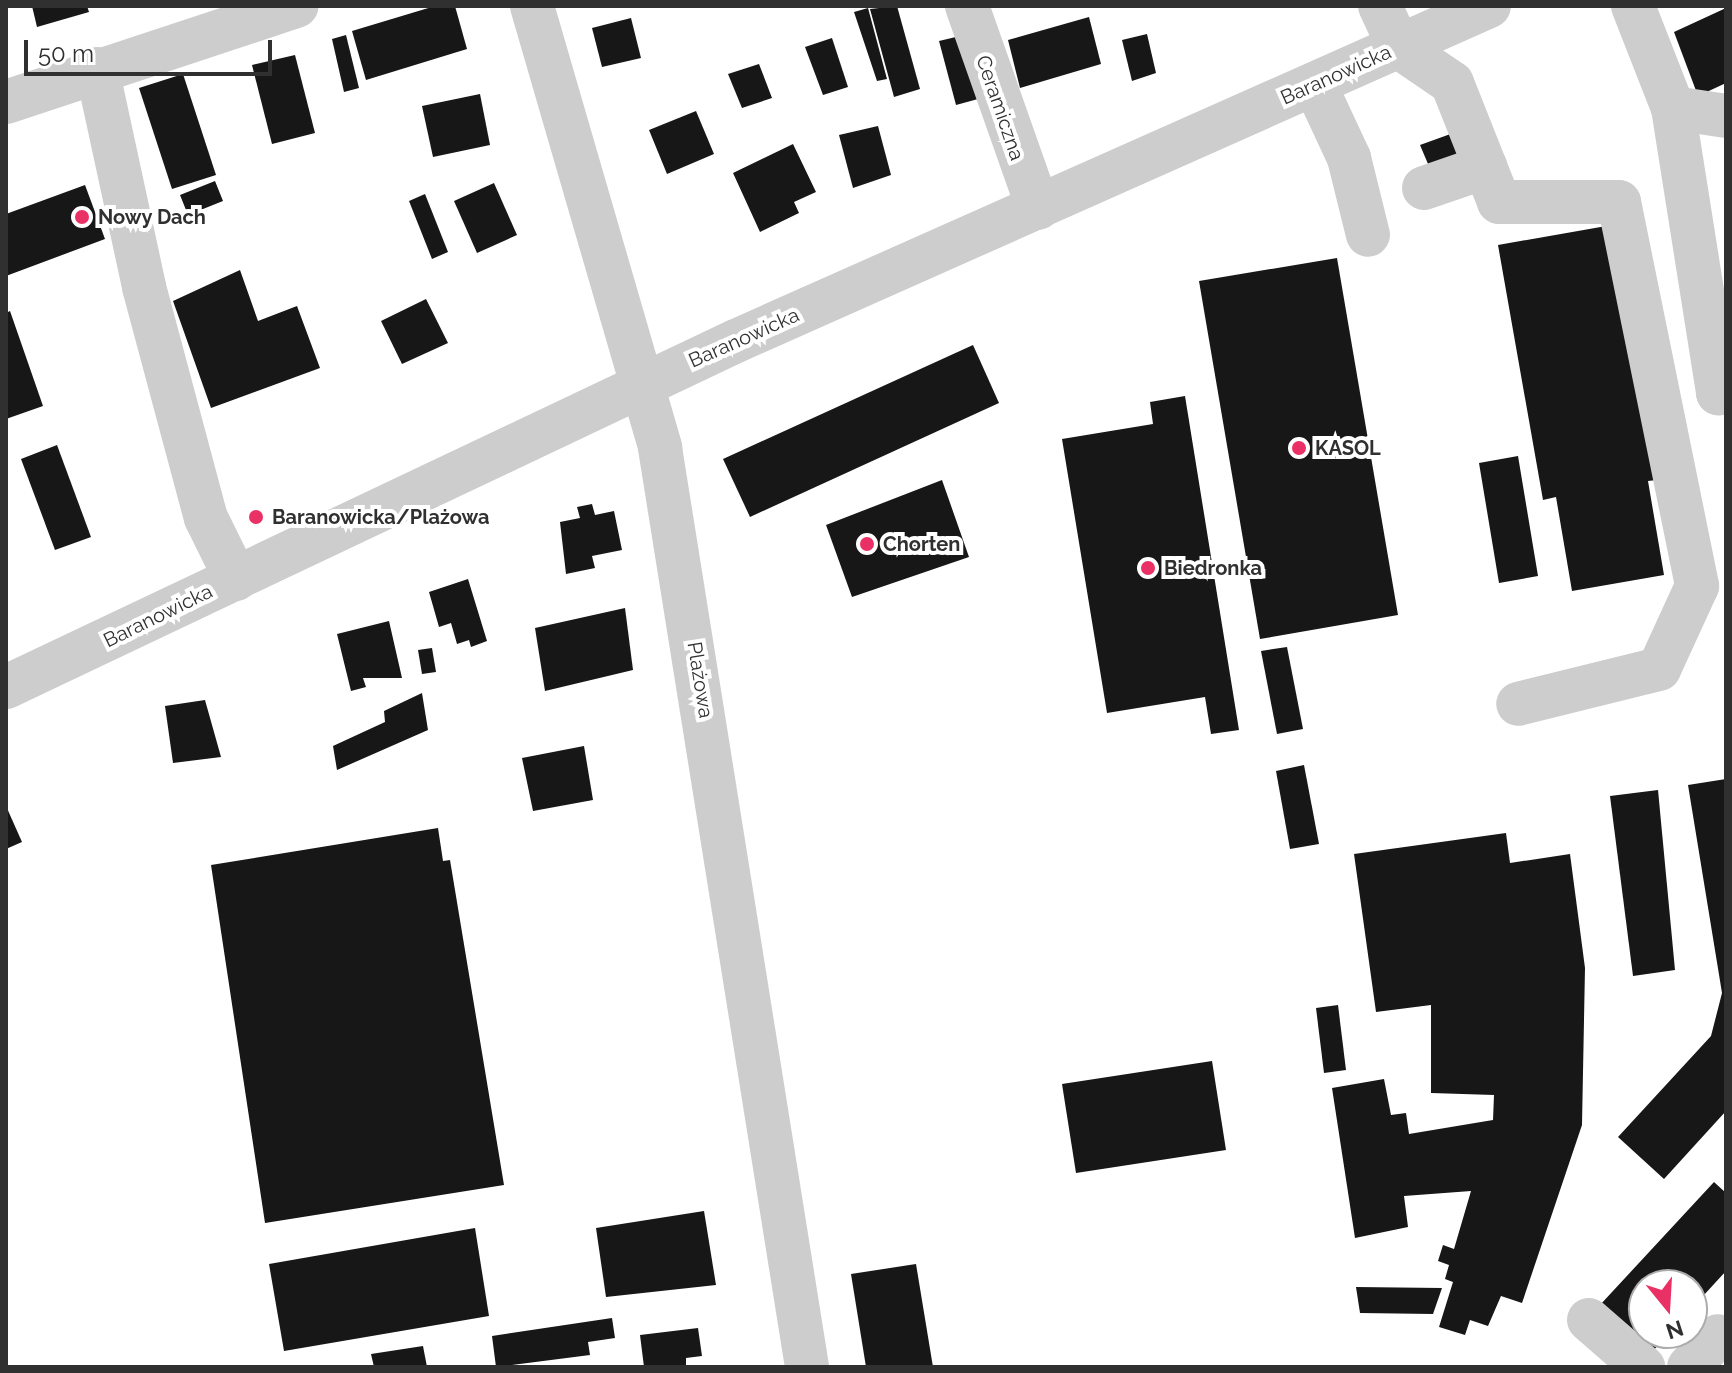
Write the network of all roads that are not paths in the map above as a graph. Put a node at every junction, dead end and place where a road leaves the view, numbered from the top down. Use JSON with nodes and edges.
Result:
{"nodes":[{"id":1,"x":297,"y":6,"type":"edge"},
{"id":2,"x":532,"y":6,"type":"edge"},
{"id":3,"x":967,"y":6,"type":"edge"},
{"id":4,"x":1380,"y":6,"type":"edge"},
{"id":5,"x":1489,"y":6,"type":"edge"},
{"id":6,"x":1633,"y":6,"type":"edge"},
{"id":7,"x":1399,"y":47,"type":"junction"},
{"id":8,"x":97,"y":69,"type":"junction"},
{"id":9,"x":1315,"y":85,"type":"junction"},
{"id":10,"x":6,"y":101,"type":"edge"},
{"id":11,"x":1673,"y":108,"type":"junction"},
{"id":12,"x":1726,"y":116,"type":"edge"},
{"id":13,"x":1485,"y":167,"type":"junction"},
{"id":14,"x":1424,"y":188,"type":"dead end"},
{"id":15,"x":1038,"y":208,"type":"junction"},
{"id":16,"x":1368,"y":235,"type":"dead end"},
{"id":17,"x":1711,"y":253,"type":"edge"},
{"id":18,"x":643,"y":384,"type":"junction"},
{"id":19,"x":1726,"y":392,"type":"edge"},
{"id":20,"x":236,"y":579,"type":"junction"},
{"id":21,"x":6,"y":687,"type":"edge"},
{"id":22,"x":1518,"y":704,"type":"dead end"},
{"id":23,"x":1589,"y":1320,"type":"dead end"},
{"id":24,"x":807,"y":1367,"type":"edge"},
{"id":25,"x":1643,"y":1367,"type":"edge"}],
"edges":[{"from":1,"to":8,"type":"street"},
{"from":2,"to":18,"type":"street","name":"Plażowa"},
{"from":3,"to":15,"type":"street","name":"Ceramiczna"},
{"from":4,"to":7,"type":"street"},
{"from":5,"to":7,"type":"street","name":"Baranowicka"},
{"from":6,"to":11,"type":"street"},
{"from":7,"to":9,"type":"street","name":"Baranowicka"},
{"from":7,"to":13,"type":"street"},
{"from":8,"to":10,"type":"street"},
{"from":8,"to":20,"type":"street"},
{"from":9,"to":15,"type":"street","name":"Baranowicka"},
{"from":9,"to":16,"type":"street"},
{"from":11,"to":12,"type":"street"},
{"from":11,"to":17,"type":"street"},
{"from":13,"to":14,"type":"street"},
{"from":13,"to":22,"type":"street"},
{"from":15,"to":18,"type":"street","name":"Baranowicka"},
{"from":17,"to":19,"type":"street"},
{"from":18,"to":20,"type":"street","name":"Baranowicka"},
{"from":18,"to":24,"type":"street","name":"Plażowa"},
{"from":20,"to":21,"type":"street","name":"Baranowicka"},
{"from":23,"to":25,"type":"street"}]}
